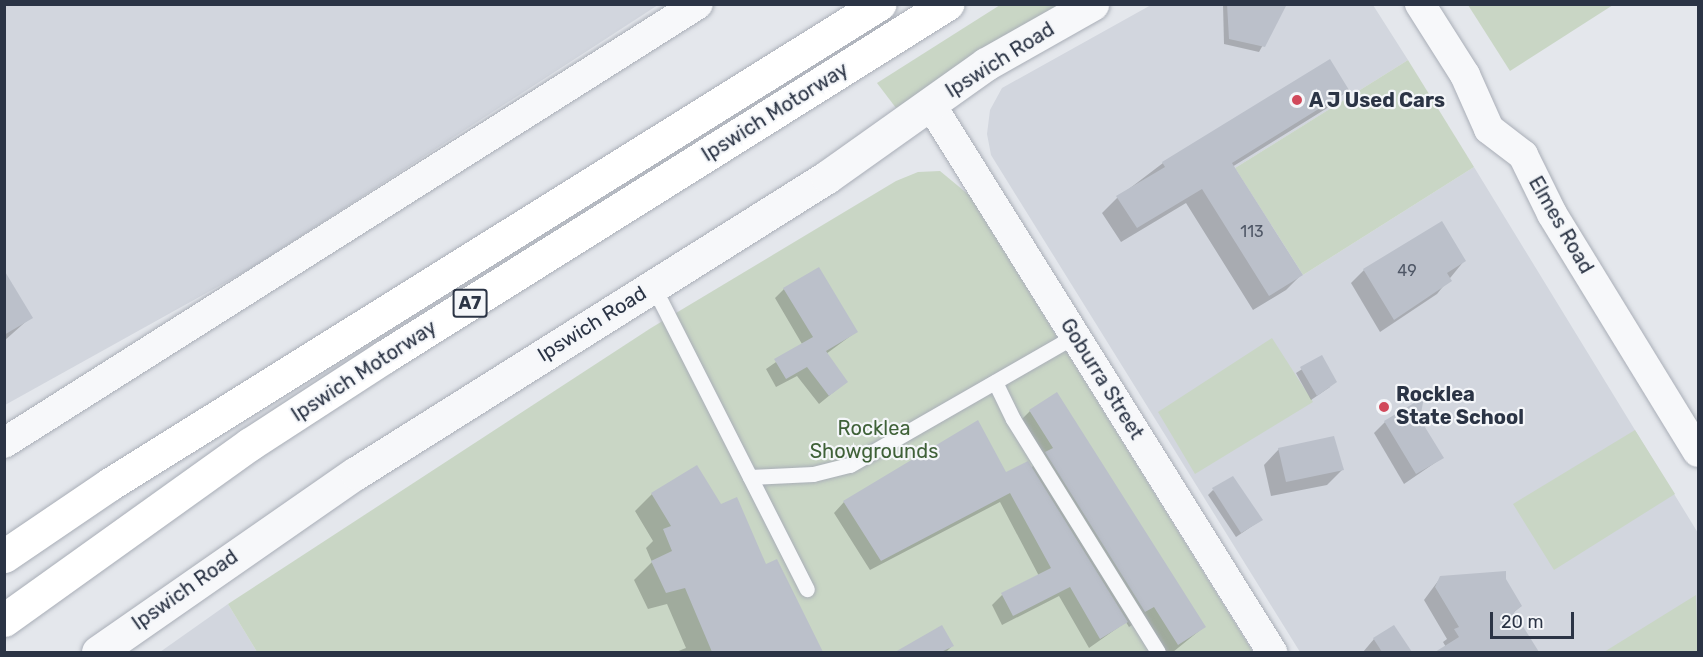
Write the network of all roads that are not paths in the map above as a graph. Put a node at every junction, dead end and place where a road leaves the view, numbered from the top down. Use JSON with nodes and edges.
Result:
{"nodes":[{"id":1,"x":698,"y":4,"type":"edge"},
{"id":2,"x":879,"y":4,"type":"edge"},
{"id":3,"x":947,"y":4,"type":"edge"},
{"id":4,"x":1092,"y":4,"type":"edge"},
{"id":5,"x":1420,"y":4,"type":"edge"},
{"id":6,"x":931,"y":105,"type":"junction"},
{"id":7,"x":654,"y":286,"type":"junction"},
{"id":8,"x":1074,"y":336,"type":"junction"},
{"id":9,"x":995,"y":382,"type":"junction"},
{"id":10,"x":4,"y":443,"type":"edge"},
{"id":11,"x":1698,"y":452,"type":"edge"},
{"id":12,"x":750,"y":477,"type":"junction"},
{"id":13,"x":4,"y":556,"type":"edge"},
{"id":14,"x":807,"y":589,"type":"dead end"},
{"id":15,"x":4,"y":620,"type":"edge"},
{"id":16,"x":98,"y":652,"type":"edge"},
{"id":17,"x":1158,"y":652,"type":"edge"},
{"id":18,"x":1272,"y":652,"type":"edge"}],
"edges":[{"from":1,"to":10,"type":"street"},
{"from":2,"to":13,"type":"highway","name":"Ipswich Motorway","number":"A7"},
{"from":3,"to":15,"type":"highway","name":"Ipswich Motorway","number":"A7"},
{"from":4,"to":6,"type":"street","name":"Ipswich Road"},
{"from":5,"to":11,"type":"street","name":"Elmes Road"},
{"from":6,"to":7,"type":"street","name":"Ipswich Road"},
{"from":6,"to":8,"type":"street","name":"Goburra Street"},
{"from":7,"to":12,"type":"lane"},
{"from":7,"to":16,"type":"street","name":"Ipswich Road"},
{"from":8,"to":9,"type":"lane"},
{"from":8,"to":18,"type":"street","name":"Goburra Street"},
{"from":9,"to":12,"type":"lane"},
{"from":9,"to":17,"type":"lane"},
{"from":12,"to":14,"type":"lane"}]}
